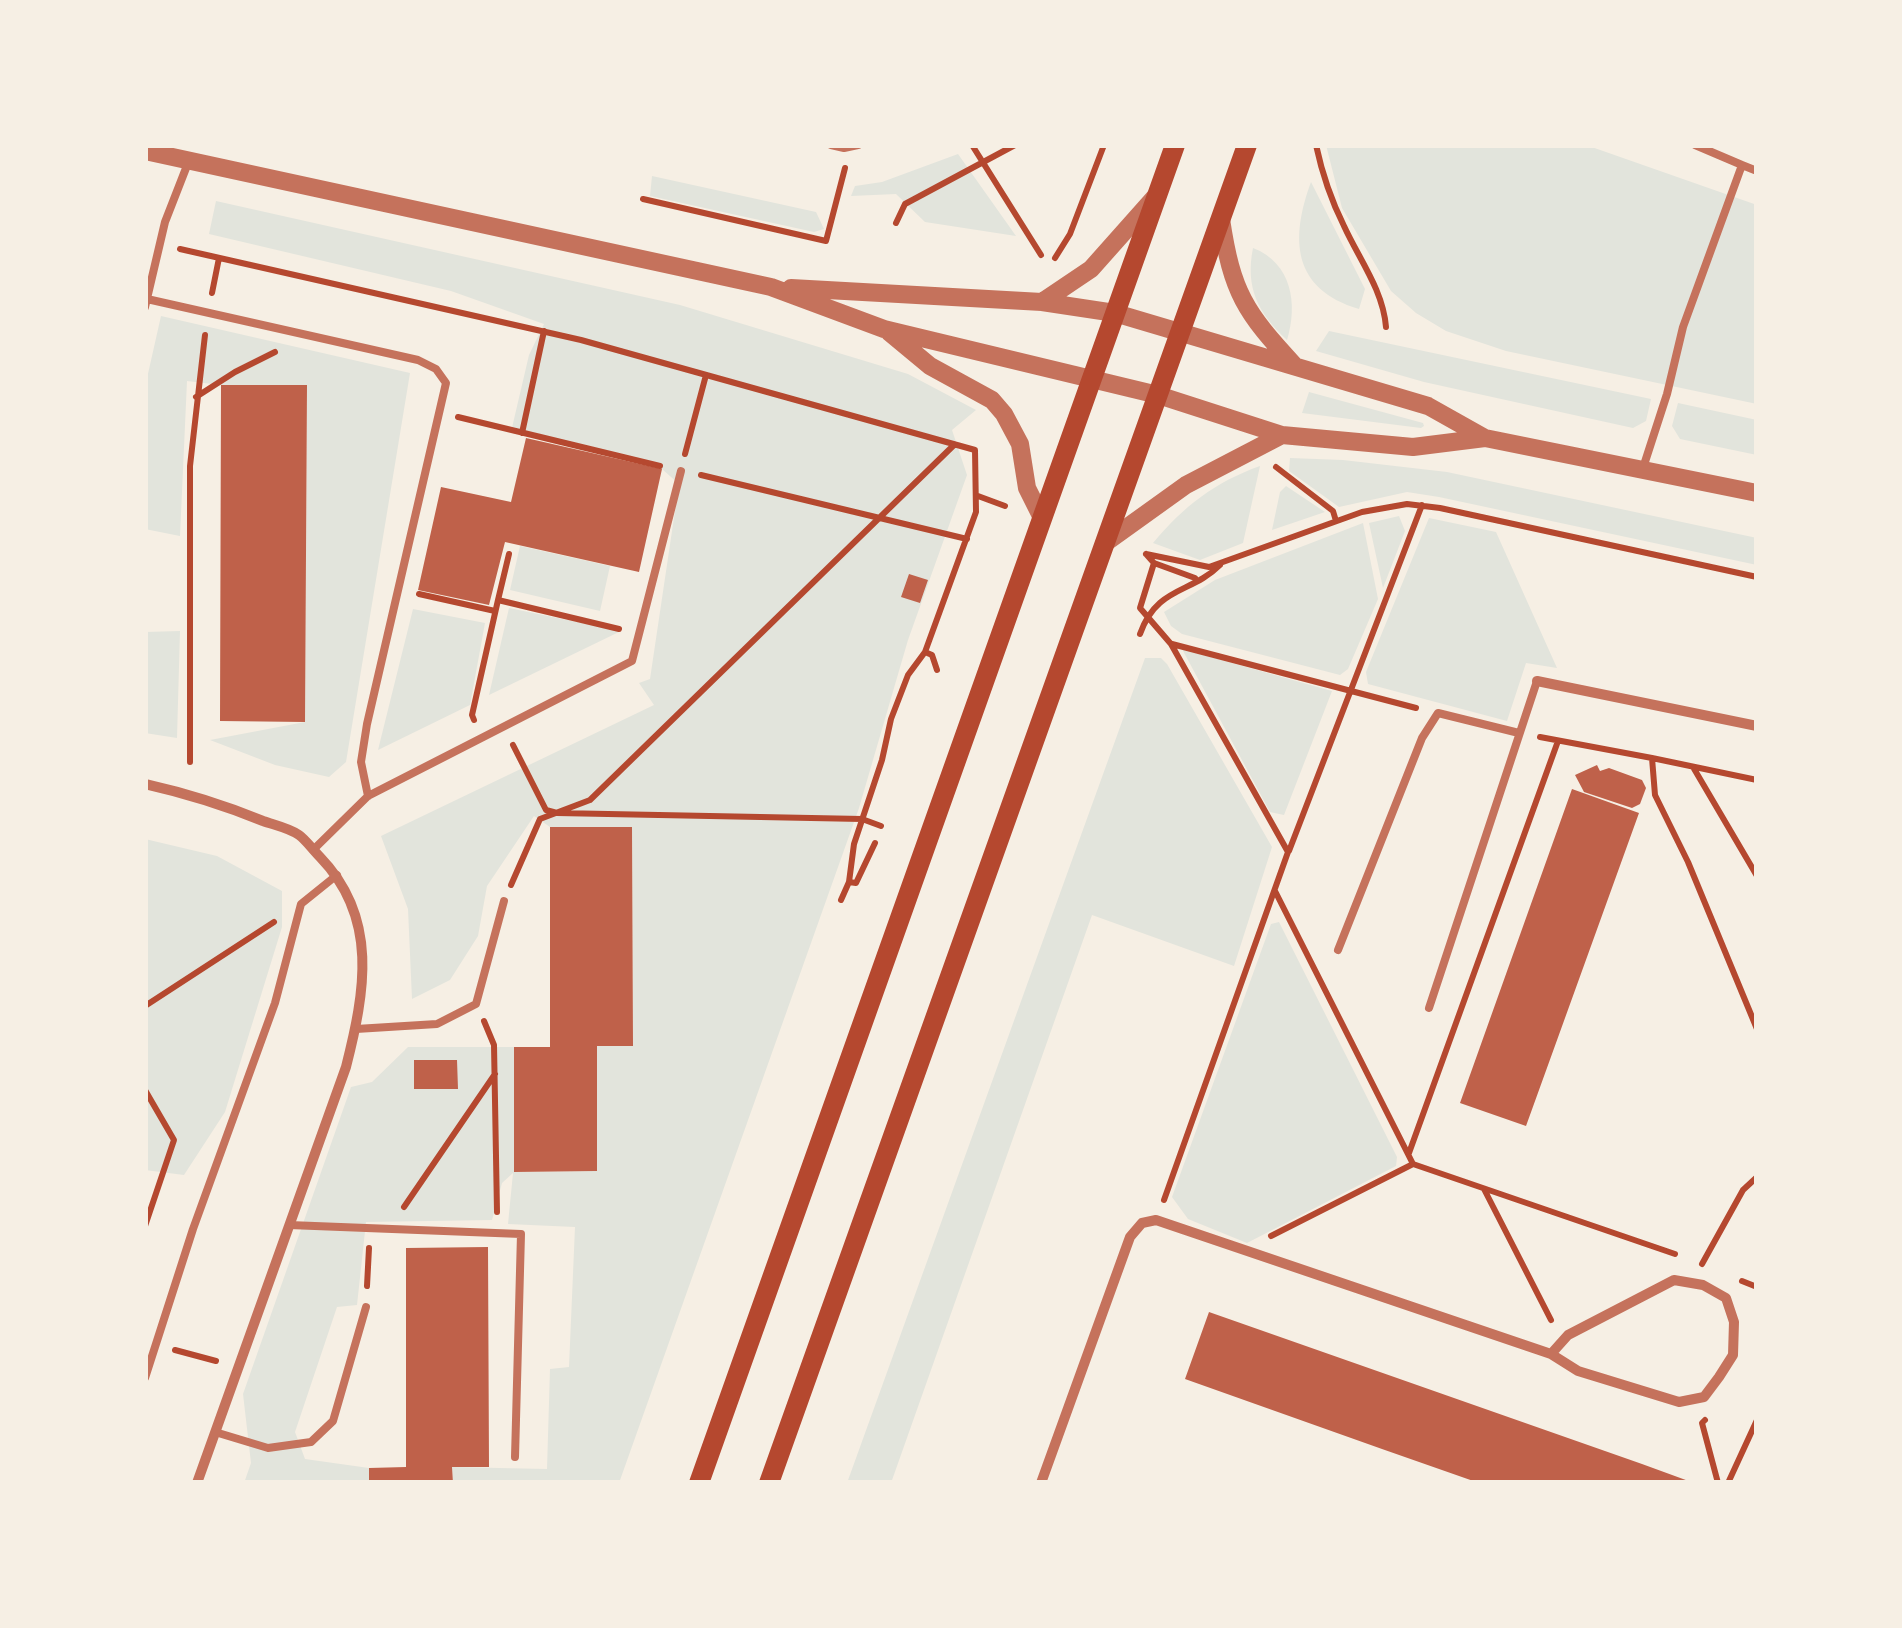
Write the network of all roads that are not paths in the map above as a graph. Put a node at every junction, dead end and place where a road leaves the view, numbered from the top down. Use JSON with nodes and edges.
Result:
{"nodes":[{"id":1,"x":832,"y":145,"type":"edge"},
{"id":2,"x":858,"y":145,"type":"edge"},
{"id":3,"x":1174,"y":145,"type":"edge"},
{"id":4,"x":1247,"y":145,"type":"edge"},
{"id":5,"x":1694,"y":145,"type":"edge"},
{"id":6,"x":145,"y":151,"type":"edge"},
{"id":7,"x":191,"y":153,"type":"edge"},
{"id":8,"x":1742,"y":165,"type":"junction"},
{"id":9,"x":1757,"y":171,"type":"edge"},
{"id":10,"x":1155,"y":197,"type":"junction"},
{"id":11,"x":1221,"y":218,"type":"junction"},
{"id":12,"x":771,"y":288,"type":"junction"},
{"id":13,"x":1042,"y":302,"type":"junction"},
{"id":14,"x":146,"y":303,"type":"edge"},
{"id":15,"x":1115,"y":313,"type":"junction"},
{"id":16,"x":884,"y":329,"type":"junction"},
{"id":17,"x":1181,"y":331,"type":"junction"},
{"id":18,"x":1296,"y":366,"type":"junction"},
{"id":19,"x":1093,"y":378,"type":"junction"},
{"id":20,"x":1158,"y":395,"type":"junction"},
{"id":21,"x":1282,"y":434,"type":"junction"},
{"id":22,"x":1484,"y":438,"type":"junction"},
{"id":23,"x":681,"y":470,"type":"road end"},
{"id":24,"x":1642,"y":470,"type":"junction"},
{"id":25,"x":1757,"y":494,"type":"edge"},
{"id":26,"x":1042,"y":518,"type":"junction"},
{"id":27,"x":1108,"y":541,"type":"junction"},
{"id":28,"x":1537,"y":681,"type":"joint"},
{"id":29,"x":1757,"y":726,"type":"edge"},
{"id":30,"x":1519,"y":733,"type":"junction"},
{"id":31,"x":145,"y":784,"type":"edge"},
{"id":32,"x":368,"y":796,"type":"junction"},
{"id":33,"x":313,"y":850,"type":"junction"},
{"id":34,"x":337,"y":875,"type":"junction"},
{"id":35,"x":504,"y":901,"type":"road end"},
{"id":36,"x":1338,"y":950,"type":"dead end"},
{"id":37,"x":1428,"y":1008,"type":"dead end"},
{"id":38,"x":356,"y":1029,"type":"junction"},
{"id":39,"x":290,"y":1226,"type":"junction"},
{"id":40,"x":366,"y":1307,"type":"road end"},
{"id":41,"x":1550,"y":1354,"type":"junction"},
{"id":42,"x":145,"y":1378,"type":"edge"},
{"id":43,"x":216,"y":1432,"type":"junction"},
{"id":44,"x":515,"y":1457,"type":"dead end"},
{"id":45,"x":197,"y":1483,"type":"edge"},
{"id":46,"x":699,"y":1483,"type":"edge"},
{"id":47,"x":769,"y":1483,"type":"edge"},
{"id":48,"x":1040,"y":1483,"type":"edge"}],
"edges":[{"from":1,"to":2,"type":"lane"},
{"from":3,"to":10,"type":"main road"},
{"from":4,"to":11,"type":"main road"},
{"from":5,"to":8,"type":"lane"},
{"from":6,"to":7,"type":"street"},
{"from":7,"to":12,"type":"street"},
{"from":7,"to":14,"type":"lane"},
{"from":8,"to":9,"type":"lane"},
{"from":8,"to":24,"type":"lane"},
{"from":10,"to":13,"type":"street"},
{"from":10,"to":15,"type":"main road"},
{"from":11,"to":17,"type":"main road"},
{"from":11,"to":18,"type":"street"},
{"from":12,"to":13,"type":"street"},
{"from":12,"to":16,"type":"street"},
{"from":13,"to":15,"type":"street"},
{"from":14,"to":32,"type":"lane"},
{"from":15,"to":17,"type":"street"},
{"from":15,"to":19,"type":"main road"},
{"from":16,"to":19,"type":"street"},
{"from":16,"to":26,"type":"street"},
{"from":17,"to":18,"type":"street"},
{"from":17,"to":20,"type":"main road"},
{"from":18,"to":22,"type":"street"},
{"from":19,"to":20,"type":"street"},
{"from":19,"to":26,"type":"main road"},
{"from":20,"to":21,"type":"street"},
{"from":20,"to":27,"type":"main road"},
{"from":21,"to":22,"type":"street"},
{"from":21,"to":27,"type":"street"},
{"from":22,"to":24,"type":"street"},
{"from":23,"to":32,"type":"lane"},
{"from":24,"to":25,"type":"street"},
{"from":26,"to":46,"type":"main road"},
{"from":27,"to":47,"type":"main road"},
{"from":28,"to":29,"type":"street"},
{"from":28,"to":30,"type":"lane"},
{"from":30,"to":36,"type":"lane"},
{"from":30,"to":37,"type":"lane"},
{"from":31,"to":33,"type":"street"},
{"from":32,"to":33,"type":"lane"},
{"from":33,"to":34,"type":"street"},
{"from":34,"to":38,"type":"street"},
{"from":34,"to":42,"type":"lane"},
{"from":35,"to":38,"type":"lane"},
{"from":38,"to":39,"type":"street"},
{"from":39,"to":43,"type":"street"},
{"from":39,"to":44,"type":"lane"},
{"from":40,"to":43,"type":"lane"},
{"from":41,"to":41,"type":"street"},
{"from":41,"to":48,"type":"street"},
{"from":43,"to":45,"type":"street"}]}
